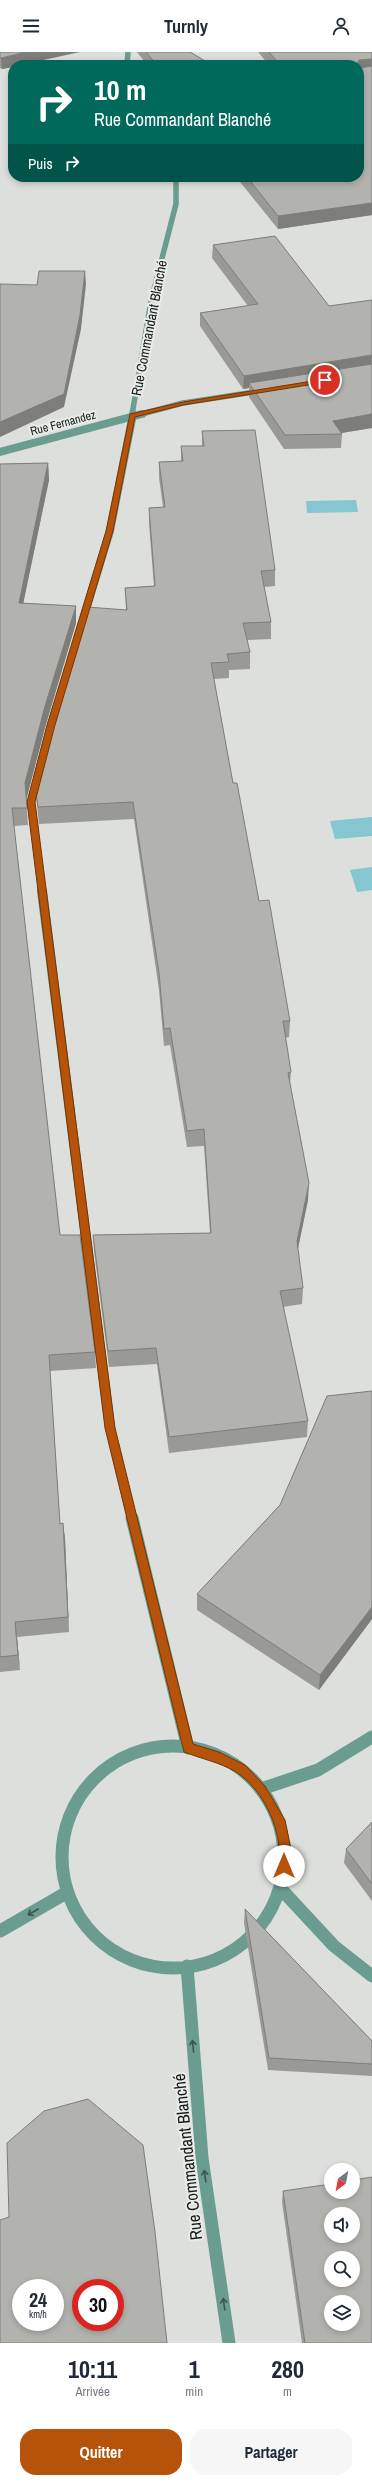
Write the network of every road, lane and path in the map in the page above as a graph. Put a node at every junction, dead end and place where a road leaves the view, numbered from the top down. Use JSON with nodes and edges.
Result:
{"nodes":[{"id":1,"x":176,"y":182,"type":"edge"},
{"id":2,"x":269,"y":389,"type":"edge"},
{"id":3,"x":132,"y":416,"type":"junction"},
{"id":4,"x":0,"y":452,"type":"edge"},
{"id":5,"x":74,"y":650,"type":"edge"},
{"id":6,"x":60,"y":695,"type":"edge"},
{"id":7,"x":372,"y":1737,"type":"edge"},
{"id":8,"x":188,"y":1748,"type":"junction"},
{"id":9,"x":261,"y":1789,"type":"junction"},
{"id":10,"x":281,"y":1889,"type":"junction"},
{"id":11,"x":66,"y":1893,"type":"junction"},
{"id":12,"x":0,"y":1931,"type":"edge"},
{"id":13,"x":187,"y":1966,"type":"junction"},
{"id":14,"x":372,"y":1976,"type":"edge"},
{"id":15,"x":229,"y":2343,"type":"edge"}],
"edges":[{"from":1,"to":3,"type":"street","name":"Rue Commandant Blanché"},
{"from":2,"to":3,"type":"street","name":"Rue Fernandez"},
{"from":3,"to":4,"type":"street","name":"Rue Fernandez"},
{"from":3,"to":5,"type":"street","name":"Rue Commandant Blanché"},
{"from":6,"to":8,"type":"street"},
{"from":7,"to":9,"type":"street"},
{"from":8,"to":9,"type":"street"},
{"from":8,"to":11,"type":"street"},
{"from":9,"to":10,"type":"street"},
{"from":10,"to":13,"type":"street"},
{"from":10,"to":14,"type":"street"},
{"from":11,"to":12,"type":"street","one_way":true},
{"from":11,"to":13,"type":"street"},
{"from":15,"to":13,"type":"street","name":"Rue Commandant Blanché","one_way":true}]}
